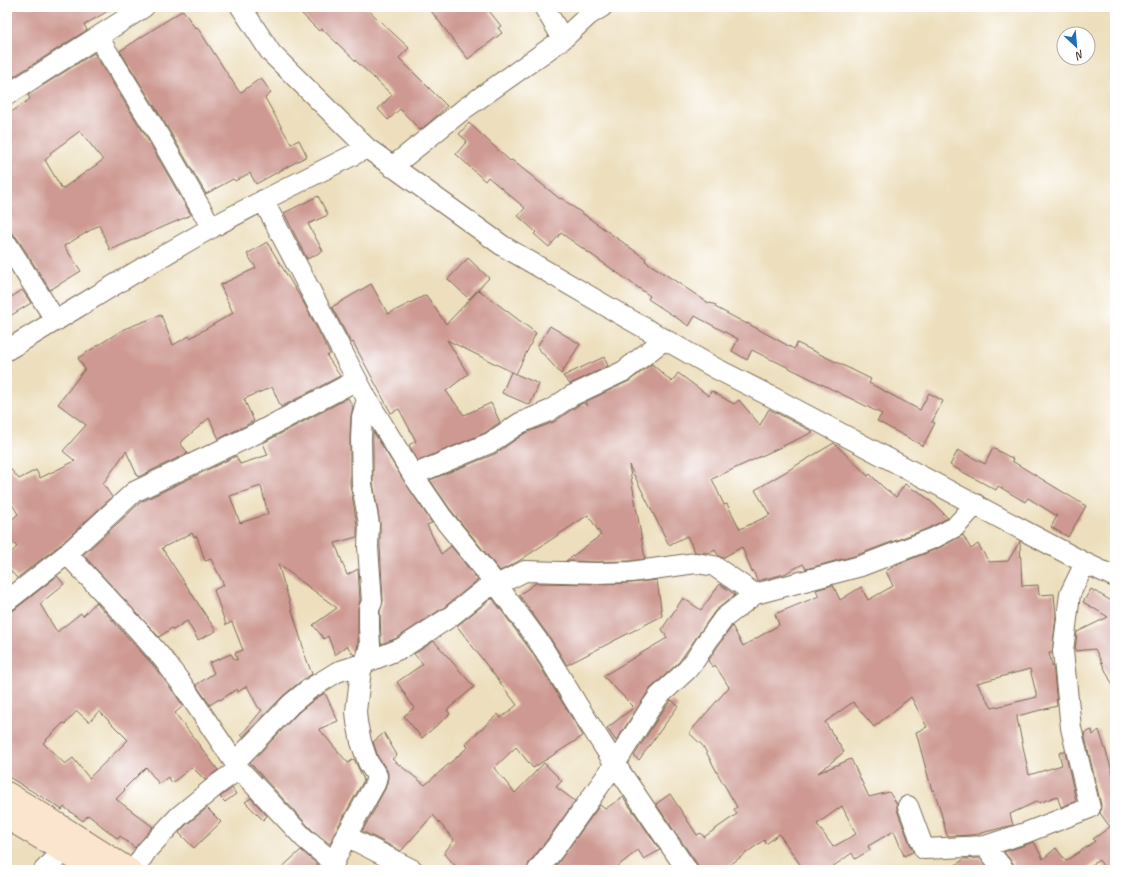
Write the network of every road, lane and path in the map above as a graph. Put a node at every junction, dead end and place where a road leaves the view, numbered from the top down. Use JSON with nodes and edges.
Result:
{"nodes":[{"id":1,"x":144,"y":7,"type":"edge"},
{"id":2,"x":241,"y":7,"type":"edge"},
{"id":3,"x":544,"y":7,"type":"edge"},
{"id":4,"x":602,"y":7,"type":"edge"},
{"id":5,"x":98,"y":37,"type":"junction"},
{"id":6,"x":563,"y":39,"type":"junction"},
{"id":7,"x":7,"y":95,"type":"edge"},
{"id":8,"x":367,"y":148,"type":"junction"},
{"id":9,"x":392,"y":167,"type":"junction"},
{"id":10,"x":263,"y":200,"type":"junction"},
{"id":11,"x":212,"y":228,"type":"junction"},
{"id":12,"x":7,"y":244,"type":"edge"},
{"id":13,"x":56,"y":321,"type":"junction"},
{"id":14,"x":665,"y":339,"type":"junction"},
{"id":15,"x":7,"y":350,"type":"edge"},
{"id":16,"x":357,"y":380,"type":"junction"},
{"id":17,"x":366,"y":399,"type":"junction"},
{"id":18,"x":412,"y":475,"type":"junction"},
{"id":19,"x":976,"y":504,"type":"junction"},
{"id":20,"x":67,"y":554,"type":"junction"},
{"id":21,"x":1085,"y":563,"type":"junction"},
{"id":22,"x":1115,"y":577,"type":"edge"},
{"id":23,"x":496,"y":585,"type":"junction"},
{"id":24,"x":755,"y":594,"type":"junction"},
{"id":25,"x":7,"y":601,"type":"edge"},
{"id":26,"x":365,"y":663,"type":"junction"},
{"id":27,"x":615,"y":764,"type":"junction"},
{"id":28,"x":237,"y":766,"type":"junction"},
{"id":29,"x":7,"y":793,"type":"edge"},
{"id":30,"x":908,"y":806,"type":"dead end"},
{"id":31,"x":7,"y":818,"type":"edge"},
{"id":32,"x":346,"y":836,"type":"junction"},
{"id":33,"x":985,"y":846,"type":"junction"},
{"id":34,"x":63,"y":852,"type":"junction"},
{"id":35,"x":334,"y":866,"type":"edge"},
{"id":36,"x":44,"y":870,"type":"edge"},
{"id":37,"x":94,"y":870,"type":"edge"},
{"id":38,"x":130,"y":870,"type":"edge"},
{"id":39,"x":134,"y":870,"type":"edge"},
{"id":40,"x":413,"y":870,"type":"edge"},
{"id":41,"x":538,"y":870,"type":"edge"},
{"id":42,"x":687,"y":870,"type":"edge"},
{"id":43,"x":1004,"y":870,"type":"edge"}],
"edges":[{"from":1,"to":5,"type":"street"},
{"from":2,"to":8,"type":"street"},
{"from":3,"to":6,"type":"street"},
{"from":4,"to":6,"type":"street"},
{"from":5,"to":7,"type":"street"},
{"from":5,"to":11,"type":"street"},
{"from":6,"to":9,"type":"street"},
{"from":8,"to":9,"type":"street"},
{"from":8,"to":10,"type":"street"},
{"from":9,"to":14,"type":"street"},
{"from":10,"to":11,"type":"street"},
{"from":10,"to":16,"type":"street"},
{"from":11,"to":13,"type":"street"},
{"from":12,"to":13,"type":"street"},
{"from":13,"to":15,"type":"street"},
{"from":14,"to":18,"type":"street"},
{"from":14,"to":19,"type":"street"},
{"from":16,"to":17,"type":"street"},
{"from":16,"to":20,"type":"street"},
{"from":17,"to":18,"type":"street"},
{"from":17,"to":26,"type":"street"},
{"from":18,"to":23,"type":"street"},
{"from":19,"to":21,"type":"street"},
{"from":19,"to":24,"type":"street"},
{"from":20,"to":25,"type":"street"},
{"from":20,"to":28,"type":"street"},
{"from":21,"to":22,"type":"street"},
{"from":21,"to":33,"type":"street"},
{"from":23,"to":24,"type":"street"},
{"from":23,"to":26,"type":"street"},
{"from":23,"to":27,"type":"street"},
{"from":24,"to":27,"type":"street"},
{"from":26,"to":28,"type":"street"},
{"from":26,"to":32,"type":"street"},
{"from":27,"to":41,"type":"street"},
{"from":27,"to":42,"type":"street"},
{"from":28,"to":35,"type":"street"},
{"from":28,"to":39,"type":"street"},
{"from":29,"to":38,"type":"main road"},
{"from":30,"to":33,"type":"street"},
{"from":31,"to":34,"type":"main road"},
{"from":32,"to":35,"type":"street"},
{"from":32,"to":40,"type":"street"},
{"from":33,"to":43,"type":"street"},
{"from":34,"to":36,"type":"street"},
{"from":34,"to":37,"type":"main road"}]}
